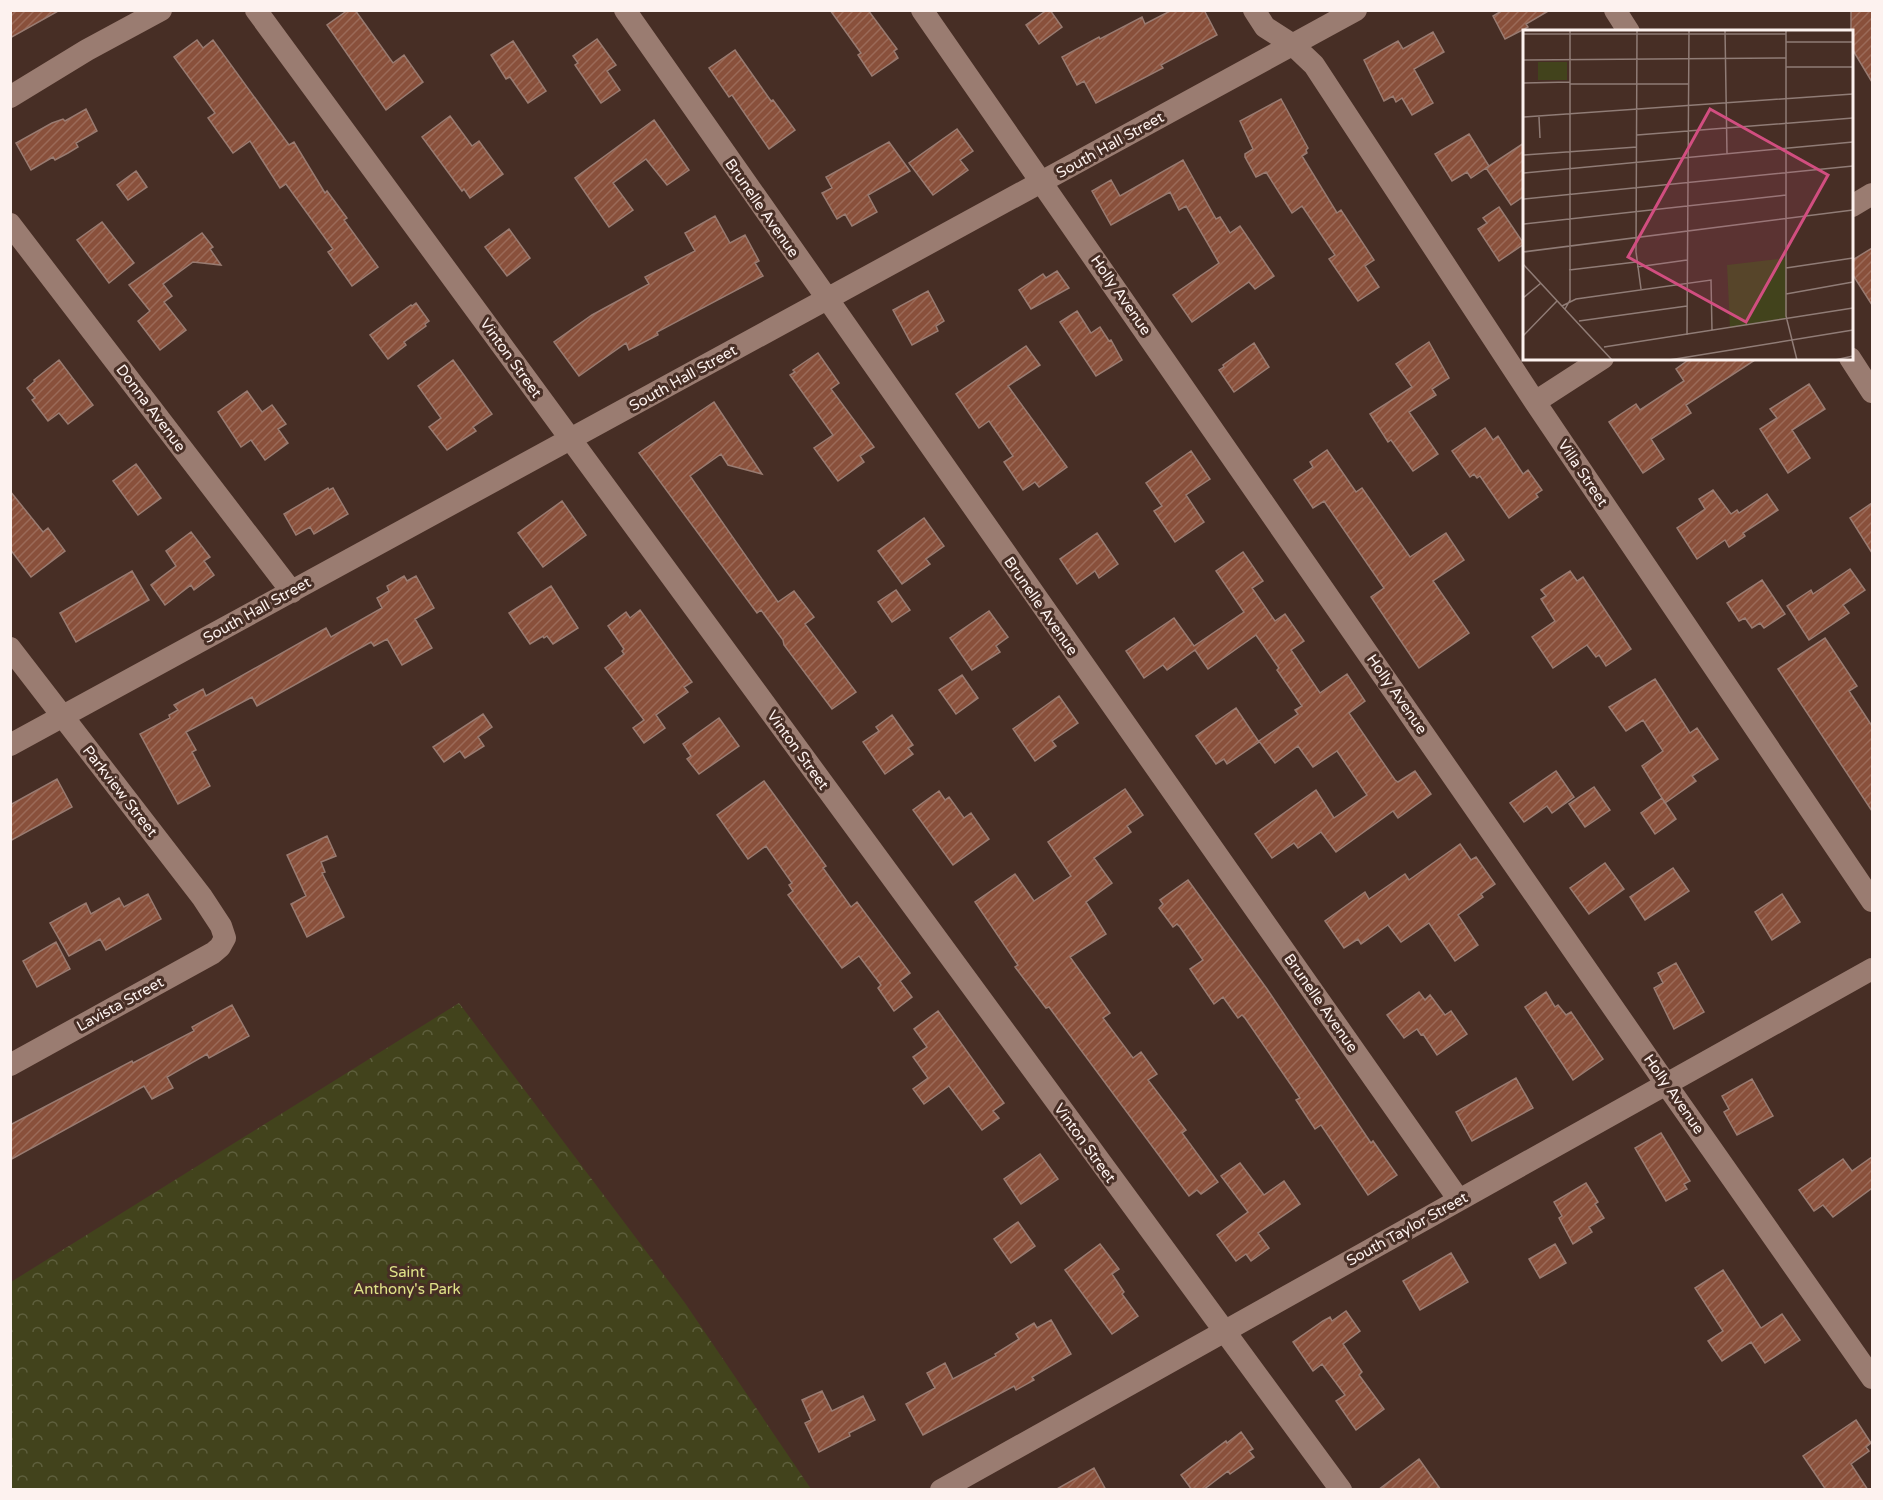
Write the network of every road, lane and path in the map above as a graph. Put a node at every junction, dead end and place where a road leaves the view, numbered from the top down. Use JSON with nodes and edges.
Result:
{"nodes":[{"id":1,"x":161,"y":10,"type":"edge"},
{"id":2,"x":256,"y":10,"type":"edge"},
{"id":3,"x":625,"y":10,"type":"edge"},
{"id":4,"x":922,"y":10,"type":"edge"},
{"id":5,"x":1254,"y":10,"type":"edge"},
{"id":6,"x":1356,"y":10,"type":"edge"},
{"id":7,"x":1615,"y":10,"type":"edge"},
{"id":8,"x":1628,"y":30,"type":"edge"},
{"id":9,"x":1293,"y":45,"type":"junction"},
{"id":10,"x":10,"y":97,"type":"edge"},
{"id":11,"x":1042,"y":182,"type":"junction"},
{"id":12,"x":1872,"y":194,"type":"edge"},
{"id":13,"x":1853,"y":205,"type":"edge"},
{"id":14,"x":10,"y":224,"type":"edge"},
{"id":15,"x":826,"y":300,"type":"junction"},
{"id":16,"x":1600,"y":360,"type":"edge"},
{"id":17,"x":1851,"y":360,"type":"edge"},
{"id":18,"x":1872,"y":392,"type":"edge"},
{"id":19,"x":1535,"y":402,"type":"junction"},
{"id":20,"x":571,"y":439,"type":"junction"},
{"id":21,"x":292,"y":591,"type":"junction"},
{"id":22,"x":10,"y":648,"type":"edge"},
{"id":23,"x":62,"y":717,"type":"junction"},
{"id":24,"x":10,"y":745,"type":"edge"},
{"id":25,"x":1872,"y":901,"type":"edge"},
{"id":26,"x":225,"y":938,"type":"joint"},
{"id":27,"x":1872,"y":969,"type":"edge"},
{"id":28,"x":10,"y":1065,"type":"edge"},
{"id":29,"x":1666,"y":1084,"type":"junction"},
{"id":30,"x":1459,"y":1200,"type":"junction"},
{"id":31,"x":1223,"y":1332,"type":"junction"},
{"id":32,"x":1872,"y":1378,"type":"edge"},
{"id":33,"x":941,"y":1490,"type":"edge"},
{"id":34,"x":1341,"y":1490,"type":"edge"}],
"edges":[{"from":1,"to":10,"type":"street"},
{"from":2,"to":20,"type":"street","name":"Vinton Street"},
{"from":3,"to":15,"type":"street","name":"Brunelle Avenue"},
{"from":4,"to":11,"type":"street","name":"Holly Avenue"},
{"from":5,"to":9,"type":"street","name":"Villa Street"},
{"from":6,"to":9,"type":"street","name":"South Hall Street"},
{"from":7,"to":8,"type":"street"},
{"from":9,"to":11,"type":"street","name":"South Hall Street"},
{"from":9,"to":19,"type":"street","name":"Villa Street"},
{"from":11,"to":15,"type":"street","name":"South Hall Street"},
{"from":11,"to":29,"type":"street","name":"Holly Avenue"},
{"from":12,"to":13,"type":"street"},
{"from":14,"to":21,"type":"street","name":"Donna Avenue"},
{"from":15,"to":20,"type":"street","name":"South Hall Street"},
{"from":15,"to":30,"type":"street","name":"Brunelle Avenue"},
{"from":16,"to":19,"type":"street"},
{"from":17,"to":18,"type":"street"},
{"from":19,"to":25,"type":"street","name":"Villa Street"},
{"from":20,"to":21,"type":"street","name":"South Hall Street"},
{"from":20,"to":31,"type":"street","name":"Vinton Street"},
{"from":21,"to":23,"type":"street","name":"South Hall Street"},
{"from":22,"to":23,"type":"street","name":"Parkview Street"},
{"from":23,"to":24,"type":"street","name":"South Hall Street"},
{"from":23,"to":26,"type":"street","name":"Parkview Street"},
{"from":26,"to":28,"type":"street","name":"Lavista Street"},
{"from":27,"to":29,"type":"street","name":"South Taylor Street"},
{"from":29,"to":30,"type":"street","name":"South Taylor Street"},
{"from":29,"to":32,"type":"street","name":"Holly Avenue"},
{"from":30,"to":31,"type":"street","name":"South Taylor Street"},
{"from":31,"to":33,"type":"street","name":"South Taylor Street"},
{"from":31,"to":34,"type":"street","name":"Vinton Street"}]}
